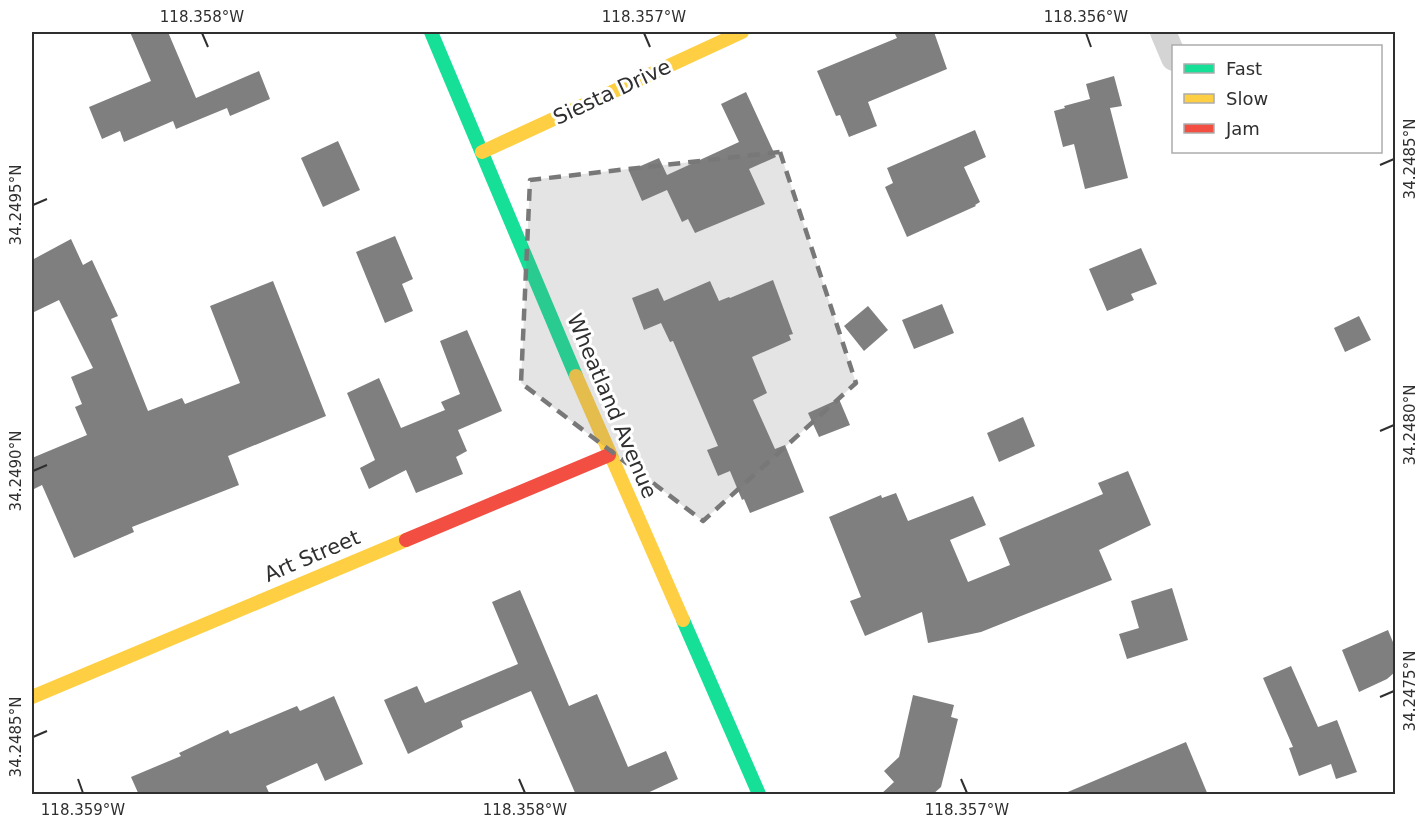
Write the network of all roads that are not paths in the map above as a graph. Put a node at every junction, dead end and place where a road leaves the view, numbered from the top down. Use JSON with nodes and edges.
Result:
{"nodes":[{"id":1,"x":431,"y":32,"type":"edge"},
{"id":2,"x":742,"y":32,"type":"edge"},
{"id":3,"x":1163,"y":32,"type":"edge"},
{"id":4,"x":1172,"y":55,"type":"edge"},
{"id":5,"x":482,"y":152,"type":"junction"},
{"id":6,"x":609,"y":455,"type":"junction"},
{"id":7,"x":32,"y":697,"type":"edge"},
{"id":8,"x":759,"y":795,"type":"edge"}],
"edges":[{"from":1,"to":5,"type":"street","name":"Wheatland Avenue"},
{"from":2,"to":5,"type":"street","name":"Siesta Drive"},
{"from":3,"to":4,"type":"street"},
{"from":5,"to":6,"type":"street","name":"Wheatland Avenue"},
{"from":6,"to":7,"type":"street","name":"Art Street"},
{"from":6,"to":8,"type":"street","name":"Wheatland Avenue"}]}
